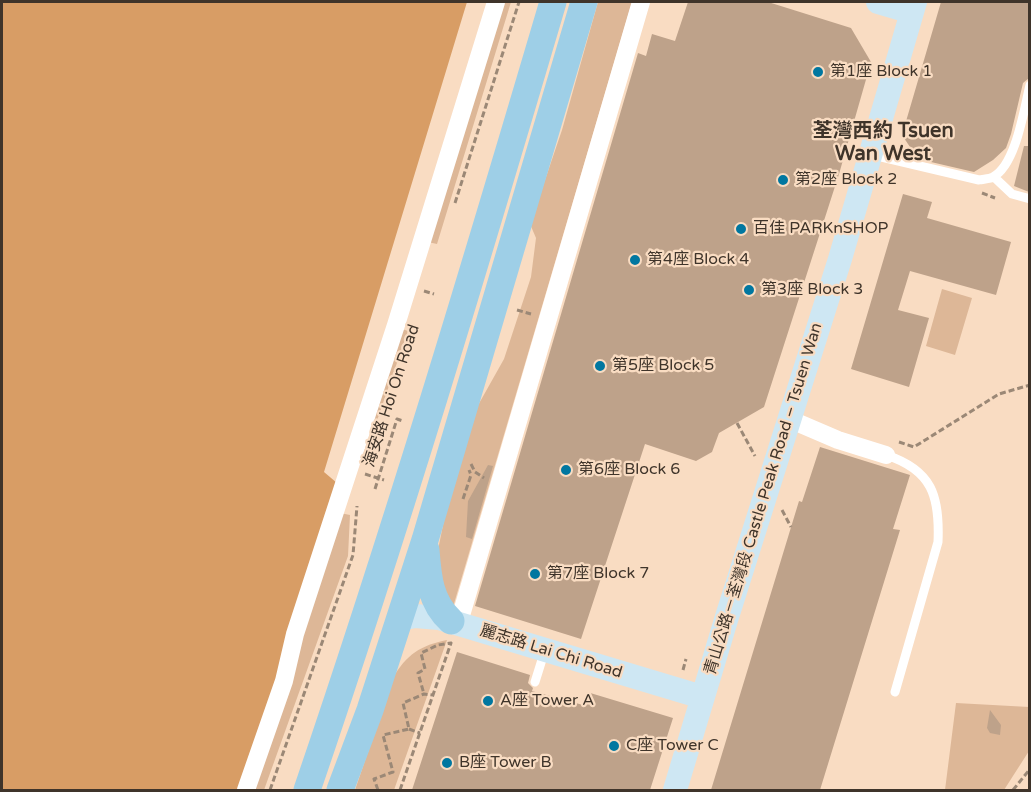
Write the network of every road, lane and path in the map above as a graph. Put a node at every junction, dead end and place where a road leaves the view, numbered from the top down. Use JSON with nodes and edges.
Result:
{"nodes":[{"id":1,"x":496,"y":2,"type":"edge"},
{"id":2,"x":519,"y":2,"type":"edge"},
{"id":3,"x":553,"y":2,"type":"edge"},
{"id":4,"x":584,"y":2,"type":"edge"},
{"id":5,"x":641,"y":2,"type":"edge"},
{"id":6,"x":878,"y":2,"type":"edge"},
{"id":7,"x":913,"y":7,"type":"edge"},
{"id":8,"x":1029,"y":86,"type":"edge"},
{"id":9,"x":870,"y":154,"type":"junction"},
{"id":10,"x":994,"y":177,"type":"junction"},
{"id":11,"x":1029,"y":199,"type":"edge"},
{"id":12,"x":455,"y":203,"type":"dead end"},
{"id":13,"x":1029,"y":385,"type":"edge"},
{"id":14,"x":789,"y":419,"type":"junction"},
{"id":15,"x":404,"y":421,"type":"dead end"},
{"id":16,"x":889,"y":447,"type":"junction"},
{"id":17,"x":369,"y":466,"type":"dead end"},
{"id":18,"x":471,"y":475,"type":"dead end"},
{"id":19,"x":376,"y":478,"type":"dead end"},
{"id":20,"x":364,"y":483,"type":"dead end"},
{"id":21,"x":359,"y":498,"type":"dead end"},
{"id":22,"x":463,"y":499,"type":"dead end"},
{"id":23,"x":425,"y":540,"type":"junction"},
{"id":24,"x":457,"y":617,"type":"junction"},
{"id":25,"x":400,"y":619,"type":"junction"},
{"id":26,"x":545,"y":650,"type":"junction"},
{"id":27,"x":347,"y":675,"type":"junction"},
{"id":28,"x":535,"y":682,"type":"dead end"},
{"id":29,"x":895,"y":692,"type":"dead end"},
{"id":30,"x":424,"y":693,"type":"junction"},
{"id":31,"x":433,"y":695,"type":"junction"},
{"id":32,"x":702,"y":697,"type":"junction"},
{"id":33,"x":409,"y":729,"type":"junction"},
{"id":34,"x":420,"y":733,"type":"junction"},
{"id":35,"x":1029,"y":769,"type":"edge"},
{"id":36,"x":246,"y":790,"type":"edge"},
{"id":37,"x":270,"y":790,"type":"edge"},
{"id":38,"x":307,"y":790,"type":"edge"},
{"id":39,"x":340,"y":790,"type":"edge"},
{"id":40,"x":378,"y":790,"type":"edge"},
{"id":41,"x":400,"y":790,"type":"edge"},
{"id":42,"x":675,"y":790,"type":"edge"},
{"id":43,"x":1013,"y":790,"type":"edge"}],
"edges":[{"from":1,"to":36,"type":"street"},
{"from":2,"to":12,"type":"path"},
{"from":3,"to":27,"type":"main road"},
{"from":4,"to":23,"type":"main road"},
{"from":5,"to":24,"type":"street"},
{"from":6,"to":7,"type":"street"},
{"from":7,"to":9,"type":"street","name":"青山公路－荃灣段 Castle Peak Road – Tsuen Wan"},
{"from":8,"to":10,"type":"lane"},
{"from":9,"to":10,"type":"lane"},
{"from":9,"to":14,"type":"street","name":"青山公路－荃灣段 Castle Peak Road – Tsuen Wan"},
{"from":10,"to":11,"type":"lane"},
{"from":13,"to":16,"type":"path"},
{"from":14,"to":16,"type":"street"},
{"from":14,"to":32,"type":"street","name":"青山公路－荃灣段 Castle Peak Road – Tsuen Wan"},
{"from":15,"to":19,"type":"path"},
{"from":16,"to":29,"type":"lane"},
{"from":17,"to":20,"type":"path","name":"海安路 Hoi On Road"},
{"from":18,"to":22,"type":"path"},
{"from":21,"to":37,"type":"path"},
{"from":23,"to":24,"type":"main road"},
{"from":23,"to":25,"type":"main road"},
{"from":24,"to":25,"type":"street","name":"麗志路 Lai Chi Road"},
{"from":24,"to":26,"type":"street","name":"麗志路 Lai Chi Road"},
{"from":25,"to":27,"type":"main road"},
{"from":25,"to":39,"type":"main road"},
{"from":26,"to":28,"type":"lane"},
{"from":26,"to":32,"type":"street","name":"麗志路 Lai Chi Road"},
{"from":27,"to":38,"type":"main road"},
{"from":30,"to":31,"type":"path"},
{"from":30,"to":31,"type":"path"},
{"from":30,"to":33,"type":"path"},
{"from":31,"to":34,"type":"path"},
{"from":32,"to":42,"type":"street","name":"青山公路－荃灣段 Castle Peak Road – Tsuen Wan"},
{"from":33,"to":34,"type":"path"},
{"from":33,"to":40,"type":"path"},
{"from":34,"to":41,"type":"path"},
{"from":35,"to":43,"type":"path"}]}
